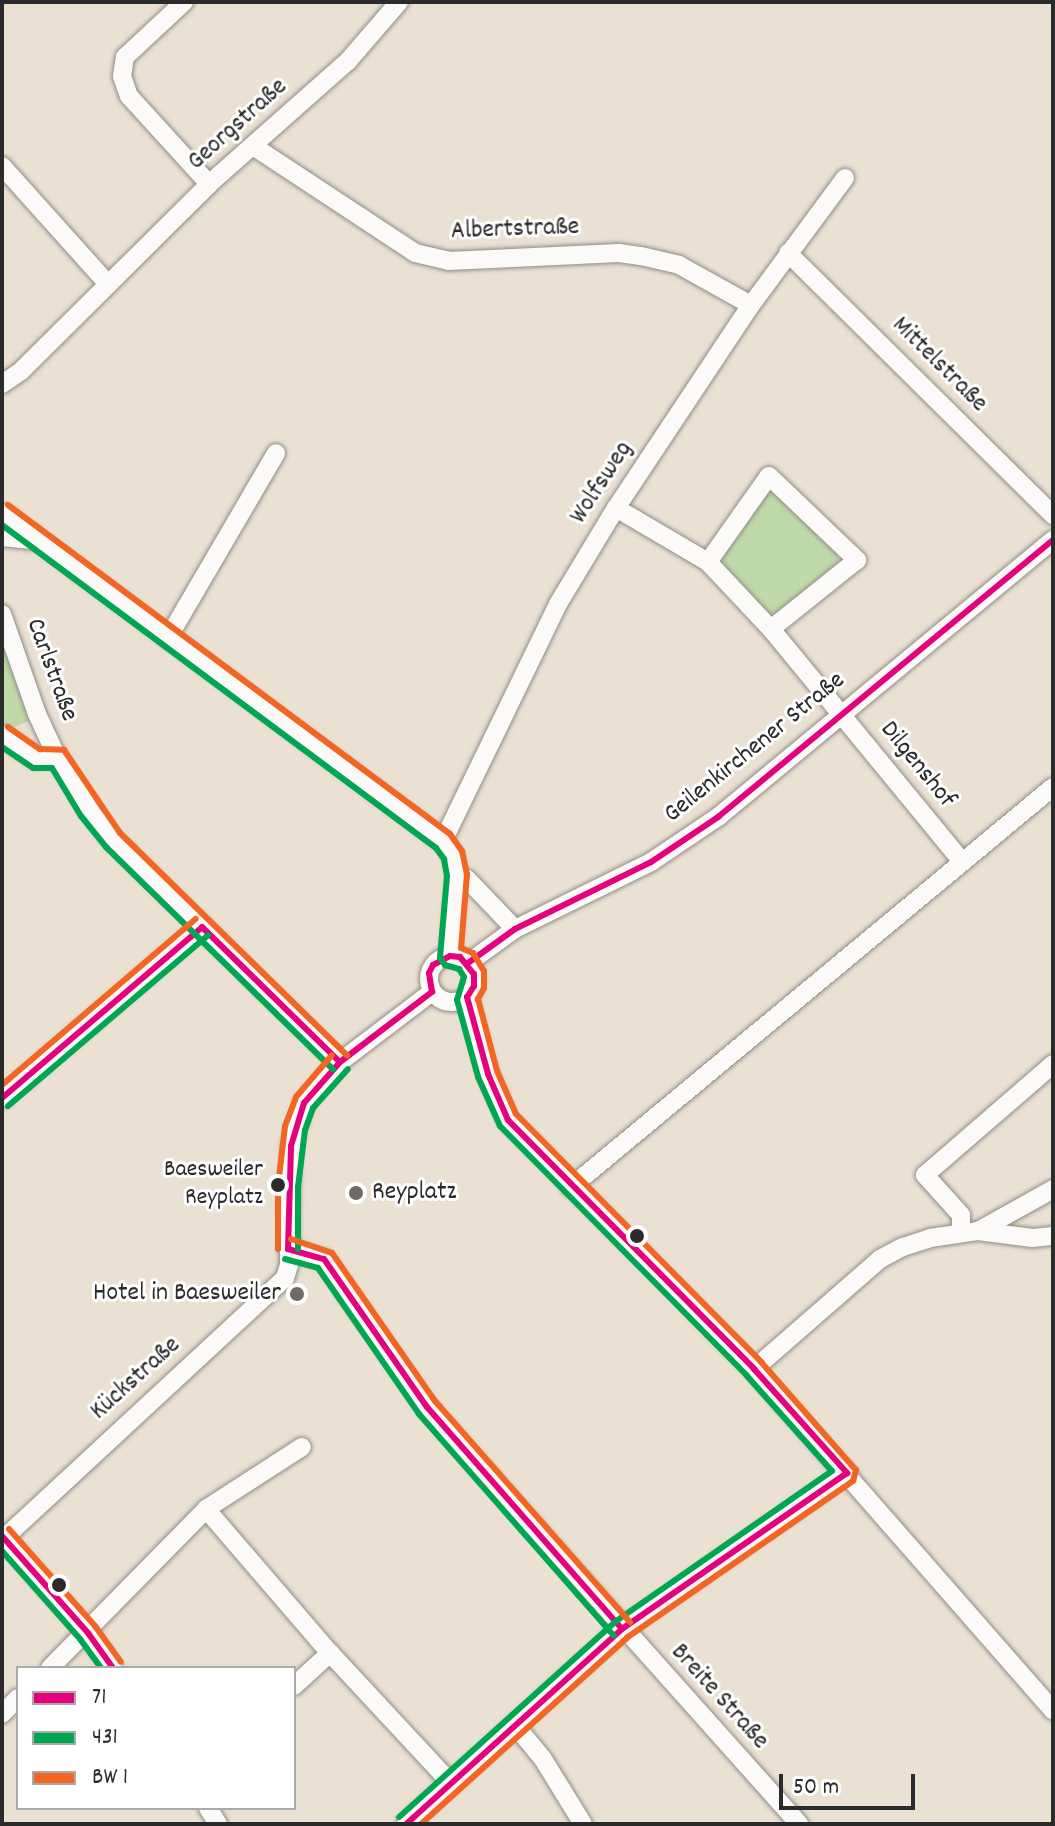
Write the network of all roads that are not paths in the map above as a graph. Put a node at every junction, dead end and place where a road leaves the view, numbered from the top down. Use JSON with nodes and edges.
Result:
{"nodes":[{"id":1,"x":184,"y":2,"type":"edge"},
{"id":2,"x":399,"y":2,"type":"edge"},
{"id":3,"x":253,"y":146,"type":"junction"},
{"id":4,"x":2,"y":166,"type":"edge"},
{"id":5,"x":845,"y":178,"type":"dead end"},
{"id":6,"x":209,"y":184,"type":"junction"},
{"id":7,"x":788,"y":253,"type":"junction"},
{"id":8,"x":107,"y":283,"type":"junction"},
{"id":9,"x":751,"y":305,"type":"junction"},
{"id":10,"x":2,"y":384,"type":"edge"},
{"id":11,"x":276,"y":453,"type":"dead end"},
{"id":12,"x":616,"y":508,"type":"junction"},
{"id":13,"x":2,"y":513,"type":"edge"},
{"id":14,"x":1053,"y":515,"type":"edge"},
{"id":15,"x":2,"y":537,"type":"edge"},
{"id":16,"x":1053,"y":540,"type":"edge"},
{"id":17,"x":49,"y":548,"type":"junction"},
{"id":18,"x":708,"y":562,"type":"junction"},
{"id":19,"x":2,"y":614,"type":"edge"},
{"id":20,"x":771,"y":629,"type":"junction"},
{"id":21,"x":168,"y":638,"type":"junction"},
{"id":22,"x":841,"y":713,"type":"junction"},
{"id":23,"x":2,"y":735,"type":"edge"},
{"id":24,"x":57,"y":757,"type":"junction"},
{"id":25,"x":1053,"y":787,"type":"edge"},
{"id":26,"x":443,"y":841,"type":"junction"},
{"id":27,"x":961,"y":860,"type":"junction"},
{"id":28,"x":457,"y":875,"type":"junction"},
{"id":29,"x":202,"y":927,"type":"junction"},
{"id":30,"x":515,"y":929,"type":"junction"},
{"id":31,"x":450,"y":956,"type":"junction"},
{"id":32,"x":468,"y":963,"type":"junction"},
{"id":33,"x":432,"y":992,"type":"junction"},
{"id":34,"x":467,"y":997,"type":"junction"},
{"id":35,"x":340,"y":1062,"type":"junction"},
{"id":36,"x":1053,"y":1064,"type":"edge"},
{"id":37,"x":2,"y":1098,"type":"edge"},
{"id":38,"x":571,"y":1187,"type":"junction"},
{"id":39,"x":1053,"y":1189,"type":"edge"},
{"id":40,"x":970,"y":1232,"type":"junction"},
{"id":41,"x":1053,"y":1236,"type":"edge"},
{"id":42,"x":288,"y":1249,"type":"junction"},
{"id":43,"x":754,"y":1369,"type":"junction"},
{"id":44,"x":302,"y":1447,"type":"dead end"},
{"id":45,"x":847,"y":1473,"type":"junction"},
{"id":46,"x":206,"y":1509,"type":"junction"},
{"id":47,"x":3,"y":1538,"type":"edge"},
{"id":48,"x":622,"y":1629,"type":"junction"},
{"id":49,"x":88,"y":1633,"type":"junction"},
{"id":50,"x":330,"y":1653,"type":"junction"},
{"id":51,"x":52,"y":1666,"type":"edge"},
{"id":52,"x":112,"y":1666,"type":"edge"},
{"id":53,"x":296,"y":1684,"type":"edge"},
{"id":54,"x":1053,"y":1711,"type":"edge"},
{"id":55,"x":515,"y":1725,"type":"junction"},
{"id":56,"x":451,"y":1783,"type":"junction"},
{"id":57,"x":406,"y":1824,"type":"edge"},
{"id":58,"x":583,"y":1824,"type":"edge"},
{"id":59,"x":799,"y":1824,"type":"edge"}],
"edges":[{"from":1,"to":6,"type":"street"},
{"from":2,"to":3,"type":"street","name":"Georgstraße"},
{"from":3,"to":6,"type":"street","name":"Georgstraße"},
{"from":3,"to":9,"type":"street","name":"Albertstraße"},
{"from":4,"to":8,"type":"street"},
{"from":5,"to":7,"type":"street","name":"Wolfsweg"},
{"from":6,"to":8,"type":"street","name":"Georgstraße"},
{"from":7,"to":9,"type":"street","name":"Wolfsweg"},
{"from":7,"to":14,"type":"street","name":"Mittelstraße"},
{"from":8,"to":10,"type":"street","name":"Georgstraße"},
{"from":9,"to":12,"type":"street","name":"Wolfsweg"},
{"from":11,"to":21,"type":"street"},
{"from":12,"to":18,"type":"street","name":"Dilgenshof"},
{"from":12,"to":26,"type":"street","name":"Wolfsweg"},
{"from":13,"to":17,"type":"street"},
{"from":15,"to":17,"type":"street"},
{"from":16,"to":22,"type":"street","name":"Geilenkirchener Straße"},
{"from":17,"to":21,"type":"street"},
{"from":18,"to":20,"type":"street","name":"Dilgenshof"},
{"from":18,"to":20,"type":"street"},
{"from":19,"to":24,"type":"street","name":"Carlstraße"},
{"from":20,"to":22,"type":"street","name":"Dilgenshof"},
{"from":21,"to":26,"type":"street"},
{"from":22,"to":27,"type":"street","name":"Dilgenshof"},
{"from":22,"to":30,"type":"street","name":"Geilenkirchener Straße"},
{"from":23,"to":24,"type":"street"},
{"from":24,"to":29,"type":"street","name":"Carlstraße"},
{"from":25,"to":27,"type":"street"},
{"from":26,"to":28,"type":"street"},
{"from":27,"to":38,"type":"street"},
{"from":28,"to":30,"type":"street"},
{"from":28,"to":31,"type":"street"},
{"from":29,"to":35,"type":"street","name":"Carlstraße"},
{"from":29,"to":37,"type":"street"},
{"from":30,"to":32,"type":"street","name":"Geilenkirchener Straße"},
{"from":31,"to":32,"type":"street"},
{"from":31,"to":33,"type":"street"},
{"from":32,"to":34,"type":"street"},
{"from":33,"to":34,"type":"street"},
{"from":33,"to":35,"type":"street"},
{"from":34,"to":38,"type":"street"},
{"from":35,"to":42,"type":"street"},
{"from":36,"to":40,"type":"street"},
{"from":38,"to":43,"type":"street"},
{"from":39,"to":40,"type":"street"},
{"from":40,"to":41,"type":"street"},
{"from":40,"to":43,"type":"street"},
{"from":42,"to":47,"type":"street","name":"Kückstraße"},
{"from":42,"to":48,"type":"street","name":"Breite Straße"},
{"from":43,"to":45,"type":"street"},
{"from":44,"to":46,"type":"street"},
{"from":45,"to":48,"type":"street"},
{"from":45,"to":54,"type":"street"},
{"from":46,"to":49,"type":"street"},
{"from":46,"to":50,"type":"street"},
{"from":47,"to":49,"type":"street"},
{"from":48,"to":55,"type":"street"},
{"from":48,"to":59,"type":"street","name":"Breite Straße"},
{"from":49,"to":51,"type":"street"},
{"from":49,"to":52,"type":"street"},
{"from":50,"to":53,"type":"street"},
{"from":50,"to":56,"type":"street"},
{"from":55,"to":56,"type":"street"},
{"from":55,"to":58,"type":"street"},
{"from":56,"to":57,"type":"street"}]}
